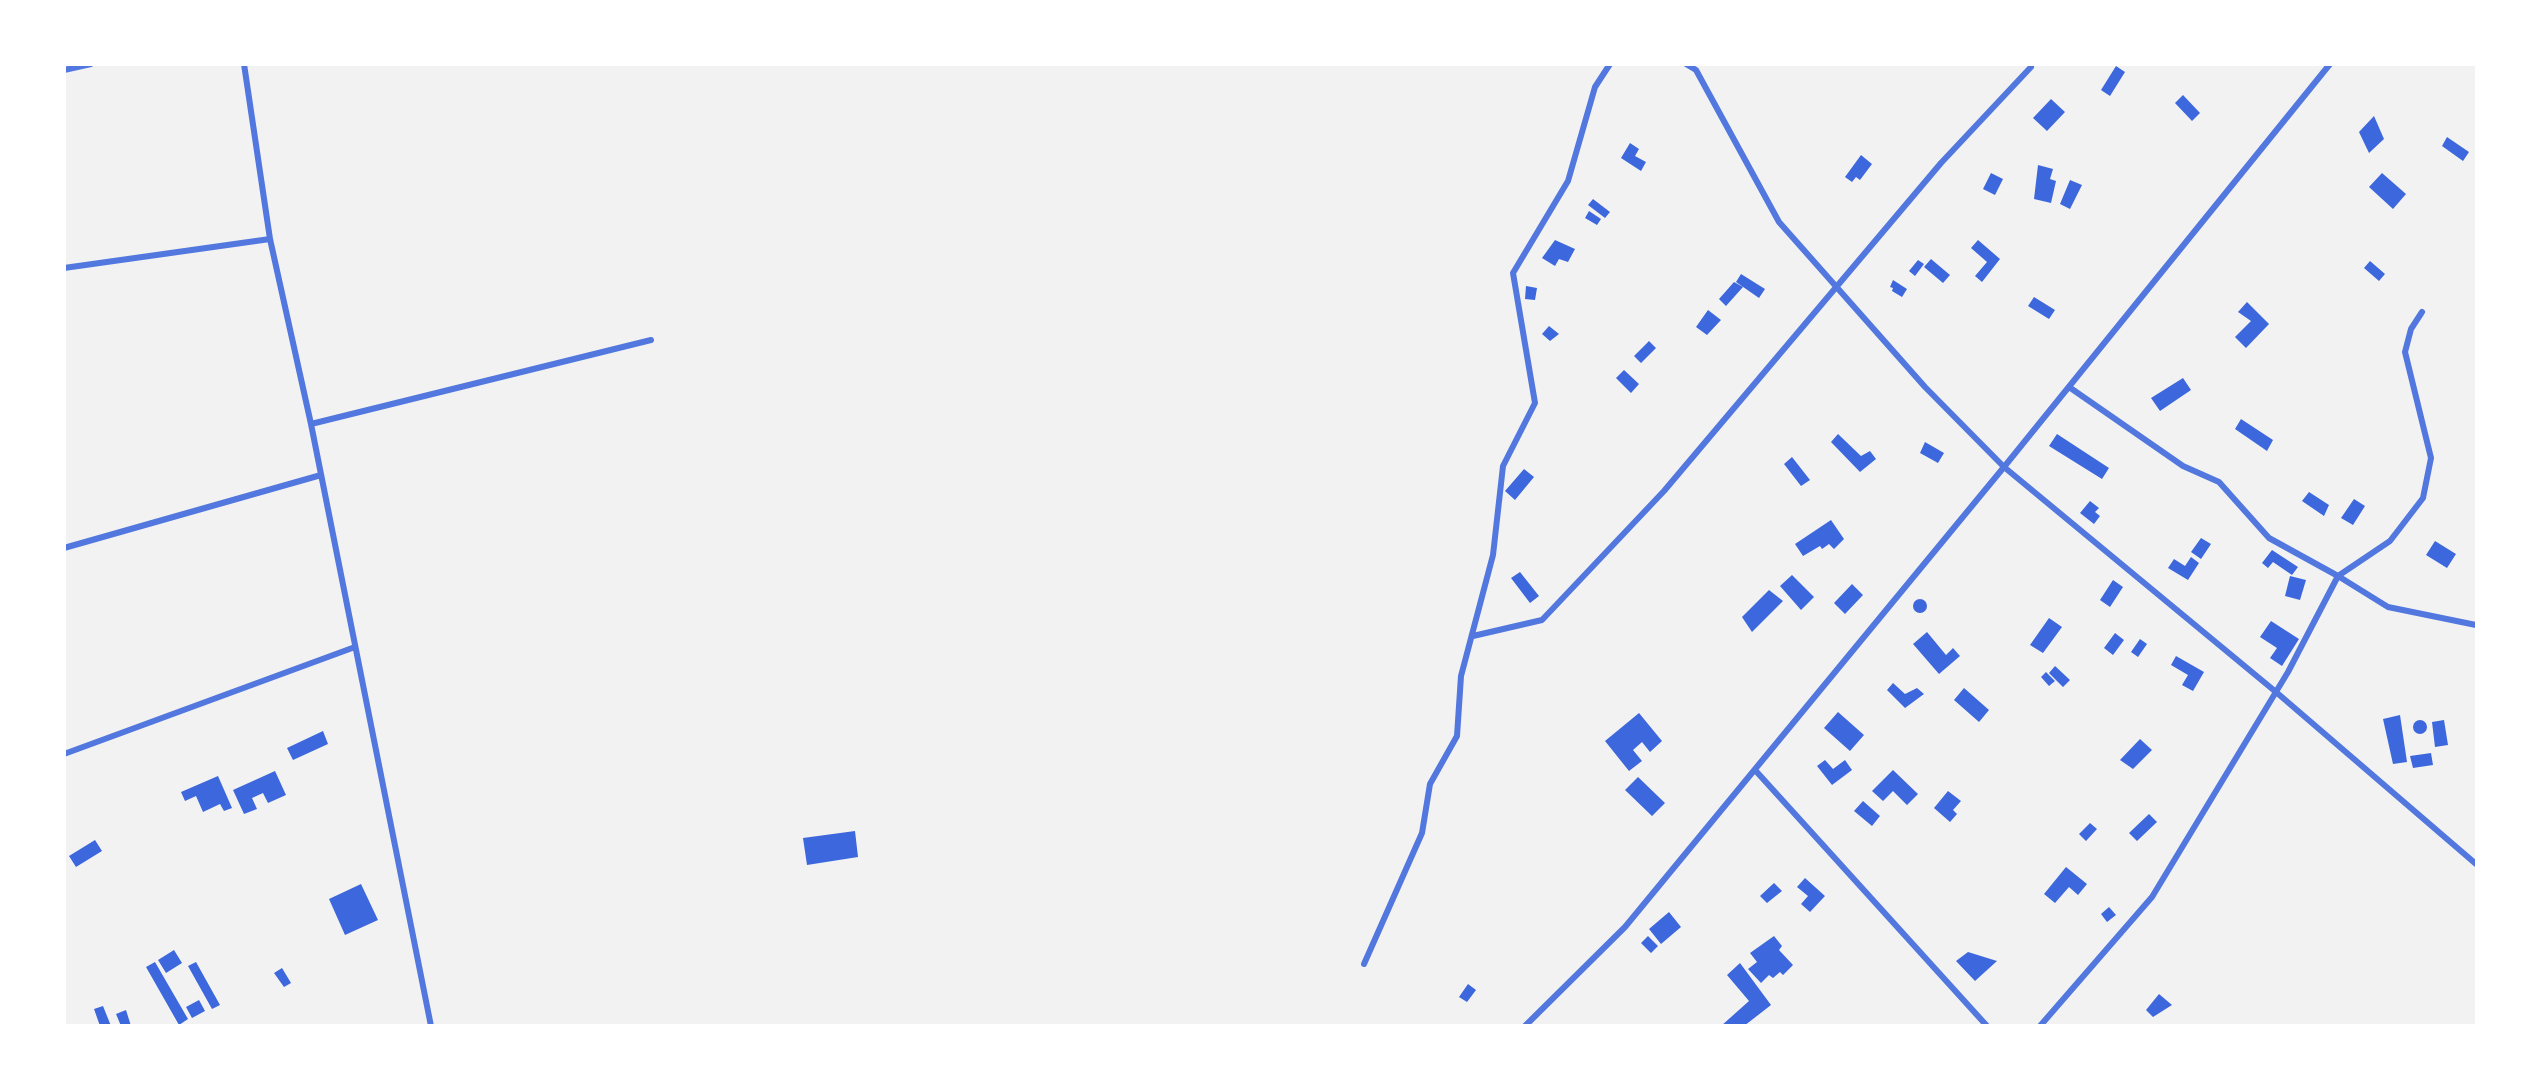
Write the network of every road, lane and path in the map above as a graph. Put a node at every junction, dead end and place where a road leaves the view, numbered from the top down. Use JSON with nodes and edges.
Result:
{"nodes":[{"id":1,"x":91,"y":64,"type":"edge"},
{"id":2,"x":244,"y":64,"type":"edge"},
{"id":3,"x":1610,"y":64,"type":"edge"},
{"id":4,"x":1686,"y":64,"type":"edge"},
{"id":5,"x":2330,"y":64,"type":"edge"},
{"id":6,"x":2031,"y":67,"type":"dead end"},
{"id":7,"x":64,"y":70,"type":"edge"},
{"id":8,"x":270,"y":239,"type":"junction"},
{"id":9,"x":64,"y":268,"type":"edge"},
{"id":10,"x":1837,"y":288,"type":"junction"},
{"id":11,"x":2422,"y":312,"type":"dead end"},
{"id":12,"x":651,"y":340,"type":"dead end"},
{"id":13,"x":2069,"y":387,"type":"junction"},
{"id":14,"x":311,"y":424,"type":"junction"},
{"id":15,"x":2004,"y":467,"type":"junction"},
{"id":16,"x":321,"y":476,"type":"junction"},
{"id":17,"x":64,"y":549,"type":"edge"},
{"id":18,"x":2338,"y":576,"type":"junction"},
{"id":19,"x":2476,"y":625,"type":"edge"},
{"id":20,"x":1473,"y":636,"type":"junction"},
{"id":21,"x":355,"y":647,"type":"junction"},
{"id":22,"x":2276,"y":692,"type":"junction"},
{"id":23,"x":64,"y":754,"type":"edge"},
{"id":24,"x":1755,"y":770,"type":"junction"},
{"id":25,"x":2476,"y":864,"type":"edge"},
{"id":26,"x":1364,"y":964,"type":"dead end"},
{"id":27,"x":431,"y":1026,"type":"edge"},
{"id":28,"x":1525,"y":1026,"type":"edge"},
{"id":29,"x":1987,"y":1026,"type":"edge"},
{"id":30,"x":2040,"y":1026,"type":"edge"}],
"edges":[{"from":1,"to":7,"type":"street"},
{"from":2,"to":8,"type":"street"},
{"from":3,"to":20,"type":"street"},
{"from":4,"to":10,"type":"street"},
{"from":5,"to":13,"type":"street"},
{"from":6,"to":10,"type":"street"},
{"from":8,"to":9,"type":"street"},
{"from":8,"to":14,"type":"street"},
{"from":10,"to":15,"type":"street"},
{"from":10,"to":20,"type":"street"},
{"from":11,"to":18,"type":"street"},
{"from":12,"to":14,"type":"street"},
{"from":13,"to":15,"type":"street"},
{"from":13,"to":18,"type":"street"},
{"from":14,"to":16,"type":"street"},
{"from":15,"to":22,"type":"street"},
{"from":15,"to":24,"type":"street"},
{"from":16,"to":17,"type":"street"},
{"from":16,"to":21,"type":"street"},
{"from":18,"to":19,"type":"street"},
{"from":18,"to":22,"type":"street"},
{"from":20,"to":26,"type":"street"},
{"from":21,"to":23,"type":"street"},
{"from":21,"to":27,"type":"street"},
{"from":22,"to":25,"type":"street"},
{"from":22,"to":30,"type":"street"},
{"from":24,"to":28,"type":"street"},
{"from":24,"to":29,"type":"street"}]}
